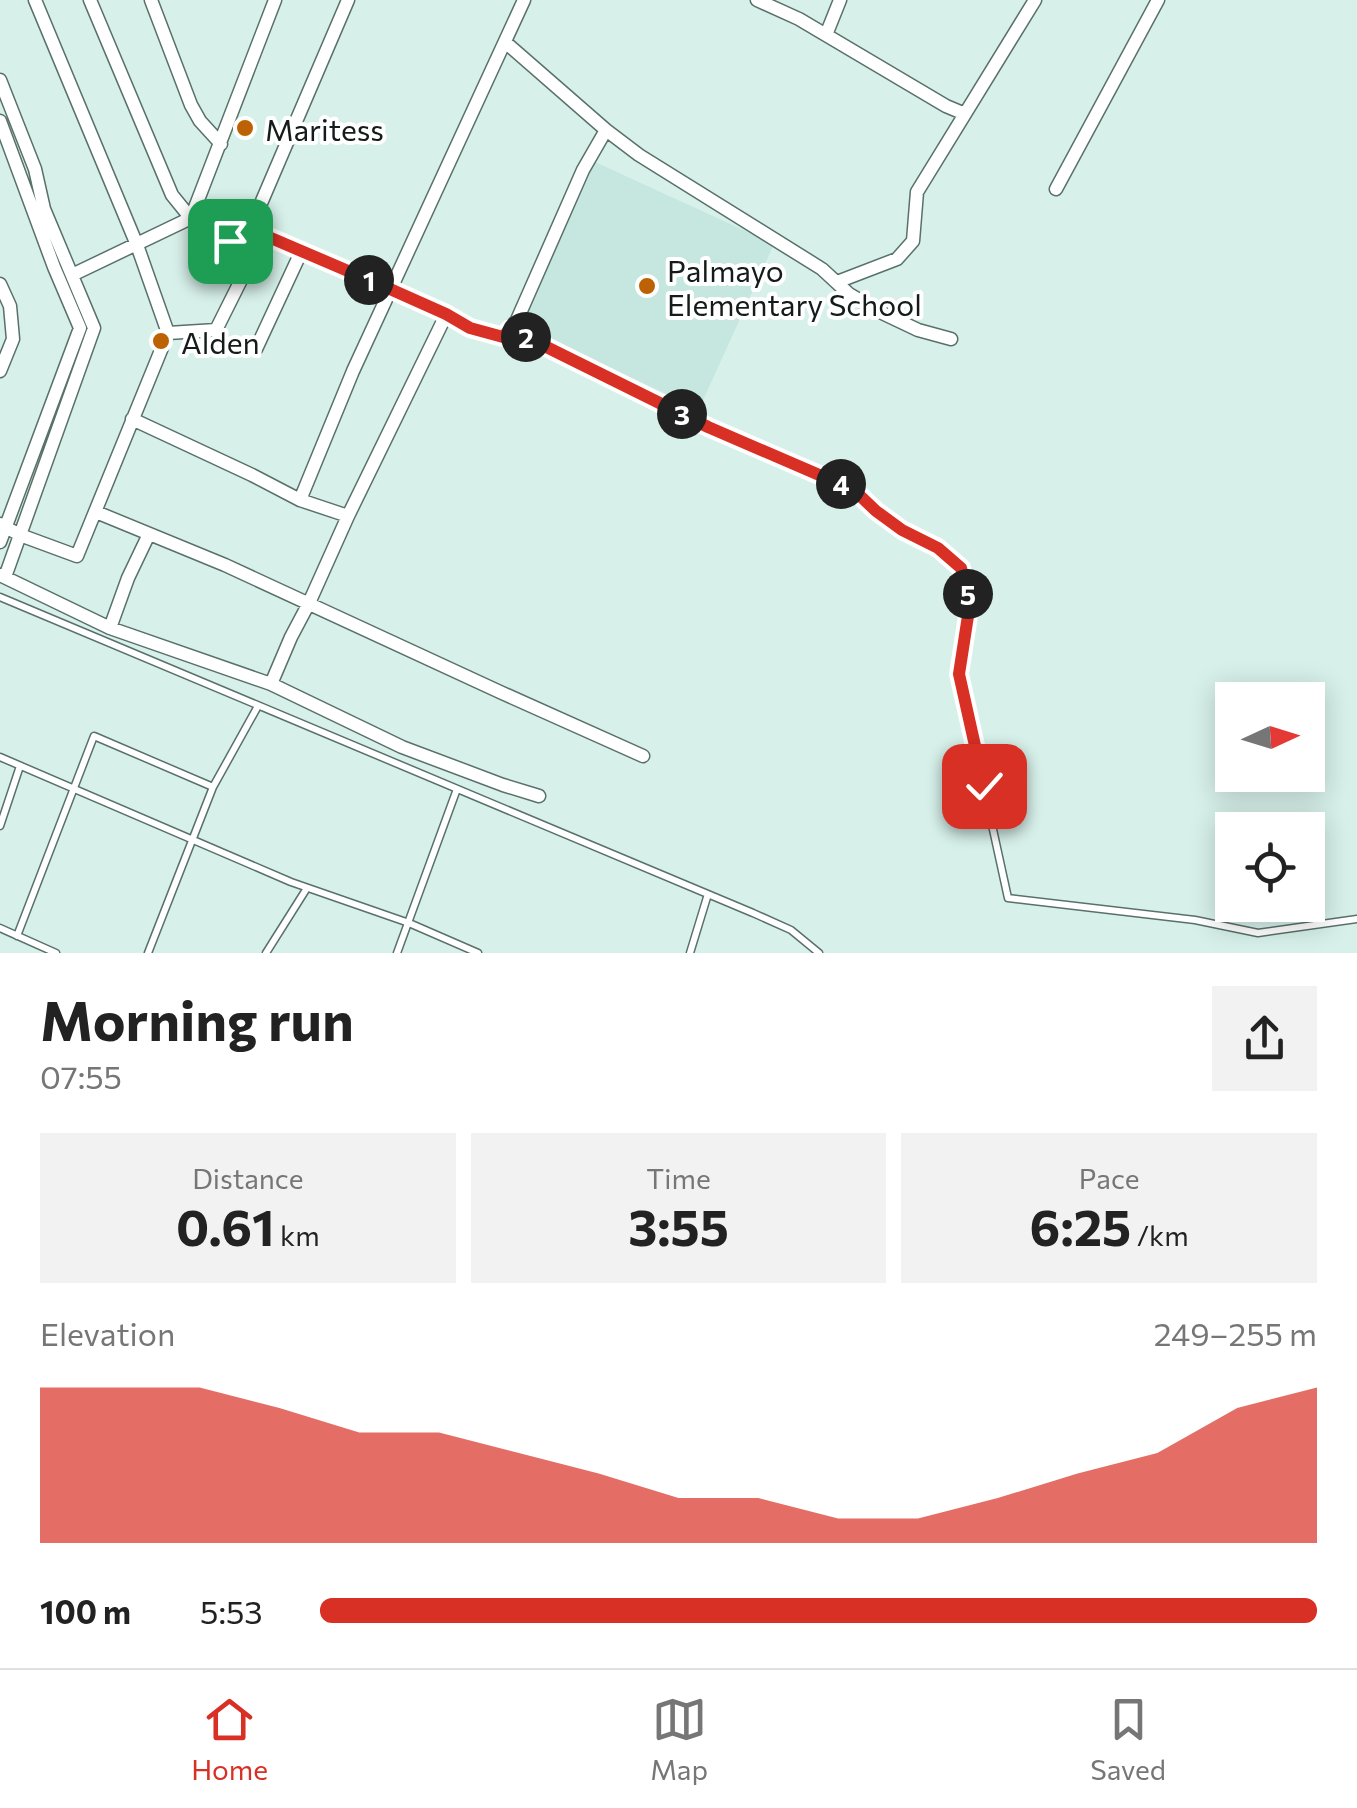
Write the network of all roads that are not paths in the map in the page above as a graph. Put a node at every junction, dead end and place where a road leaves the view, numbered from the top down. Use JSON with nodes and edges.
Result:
{"nodes":[{"id":1,"x":35,"y":0,"type":"edge"},
{"id":2,"x":90,"y":0,"type":"edge"},
{"id":3,"x":152,"y":0,"type":"edge"},
{"id":4,"x":275,"y":0,"type":"edge"},
{"id":5,"x":348,"y":0,"type":"edge"},
{"id":6,"x":524,"y":0,"type":"edge"},
{"id":7,"x":757,"y":0,"type":"edge"},
{"id":8,"x":840,"y":0,"type":"edge"},
{"id":9,"x":1035,"y":0,"type":"edge"},
{"id":10,"x":1158,"y":0,"type":"edge"},
{"id":11,"x":826,"y":35,"type":"junction"},
{"id":12,"x":506,"y":42,"type":"junction"},
{"id":13,"x":0,"y":80,"type":"edge"},
{"id":14,"x":965,"y":114,"type":"junction"},
{"id":15,"x":0,"y":121,"type":"edge"},
{"id":16,"x":606,"y":130,"type":"junction"},
{"id":17,"x":221,"y":144,"type":"junction"},
{"id":18,"x":1056,"y":189,"type":"dead end"},
{"id":19,"x":191,"y":218,"type":"junction"},
{"id":20,"x":250,"y":229,"type":"junction"},
{"id":21,"x":136,"y":245,"type":"junction"},
{"id":22,"x":302,"y":250,"type":"junction"},
{"id":23,"x":250,"y":251,"type":"junction"},
{"id":24,"x":58,"y":260,"type":"junction"},
{"id":25,"x":72,"y":275,"type":"junction"},
{"id":26,"x":837,"y":282,"type":"junction"},
{"id":27,"x":0,"y":284,"type":"edge"},
{"id":28,"x":390,"y":289,"type":"junction"},
{"id":29,"x":446,"y":314,"type":"junction"},
{"id":30,"x":510,"y":329,"type":"junction"},
{"id":31,"x":168,"y":333,"type":"junction"},
{"id":32,"x":951,"y":339,"type":"dead end"},
{"id":33,"x":256,"y":349,"type":"dead end"},
{"id":34,"x":0,"y":371,"type":"edge"},
{"id":35,"x":132,"y":419,"type":"junction"},
{"id":36,"x":300,"y":500,"type":"junction"},
{"id":37,"x":96,"y":512,"type":"junction"},
{"id":38,"x":348,"y":516,"type":"junction"},
{"id":39,"x":2,"y":525,"type":"edge"},
{"id":40,"x":149,"y":534,"type":"junction"},
{"id":41,"x":20,"y":535,"type":"junction"},
{"id":42,"x":0,"y":542,"type":"edge"},
{"id":43,"x":3,"y":576,"type":"edge"},
{"id":44,"x":0,"y":597,"type":"edge"},
{"id":45,"x":310,"y":603,"type":"junction"},
{"id":46,"x":110,"y":628,"type":"junction"},
{"id":47,"x":959,"y":674,"type":"joint"},
{"id":48,"x":271,"y":684,"type":"junction"},
{"id":49,"x":258,"y":706,"type":"junction"},
{"id":50,"x":643,"y":756,"type":"dead end"},
{"id":51,"x":0,"y":757,"type":"edge"},
{"id":52,"x":20,"y":766,"type":"junction"},
{"id":53,"x":213,"y":787,"type":"junction"},
{"id":54,"x":74,"y":789,"type":"junction"},
{"id":55,"x":457,"y":789,"type":"junction"},
{"id":56,"x":539,"y":796,"type":"dead end"},
{"id":57,"x":0,"y":826,"type":"edge"},
{"id":58,"x":192,"y":840,"type":"junction"},
{"id":59,"x":307,"y":888,"type":"junction"},
{"id":60,"x":708,"y":894,"type":"junction"},
{"id":61,"x":1357,"y":919,"type":"edge"},
{"id":62,"x":410,"y":923,"type":"junction"},
{"id":63,"x":0,"y":928,"type":"edge"},
{"id":64,"x":17,"y":936,"type":"junction"},
{"id":65,"x":56,"y":953,"type":"edge"},
{"id":66,"x":148,"y":953,"type":"edge"},
{"id":67,"x":266,"y":953,"type":"edge"},
{"id":68,"x":396,"y":953,"type":"edge"},
{"id":69,"x":478,"y":953,"type":"edge"},
{"id":70,"x":690,"y":953,"type":"edge"},
{"id":71,"x":818,"y":953,"type":"edge"}],
"edges":[{"from":1,"to":21,"type":"street"},
{"from":2,"to":19,"type":"street"},
{"from":3,"to":17,"type":"street"},
{"from":4,"to":17,"type":"street"},
{"from":5,"to":20,"type":"street"},
{"from":6,"to":12,"type":"street"},
{"from":7,"to":11,"type":"street"},
{"from":8,"to":11,"type":"street"},
{"from":9,"to":14,"type":"street"},
{"from":10,"to":18,"type":"street"},
{"from":11,"to":14,"type":"street"},
{"from":12,"to":16,"type":"street"},
{"from":12,"to":28,"type":"street"},
{"from":13,"to":24,"type":"street"},
{"from":14,"to":26,"type":"street"},
{"from":15,"to":24,"type":"street"},
{"from":16,"to":26,"type":"street"},
{"from":16,"to":30,"type":"street"},
{"from":17,"to":19,"type":"street"},
{"from":19,"to":21,"type":"street"},
{"from":19,"to":23,"type":"street"},
{"from":20,"to":22,"type":"street"},
{"from":20,"to":23,"type":"street"},
{"from":21,"to":25,"type":"street"},
{"from":21,"to":31,"type":"street"},
{"from":22,"to":28,"type":"street"},
{"from":22,"to":33,"type":"street"},
{"from":23,"to":31,"type":"street"},
{"from":24,"to":25,"type":"street"},
{"from":24,"to":39,"type":"street"},
{"from":25,"to":41,"type":"street"},
{"from":26,"to":32,"type":"street"},
{"from":27,"to":34,"type":"street"},
{"from":28,"to":29,"type":"street"},
{"from":28,"to":36,"type":"street"},
{"from":29,"to":30,"type":"street"},
{"from":29,"to":38,"type":"street"},
{"from":30,"to":47,"type":"street"},
{"from":31,"to":35,"type":"street"},
{"from":35,"to":36,"type":"street"},
{"from":35,"to":37,"type":"street"},
{"from":36,"to":38,"type":"street"},
{"from":37,"to":40,"type":"street"},
{"from":37,"to":41,"type":"street"},
{"from":38,"to":45,"type":"street"},
{"from":39,"to":41,"type":"street"},
{"from":39,"to":42,"type":"street"},
{"from":40,"to":45,"type":"street"},
{"from":40,"to":46,"type":"street"},
{"from":41,"to":43,"type":"street"},
{"from":43,"to":46,"type":"street"},
{"from":44,"to":49,"type":"lane"},
{"from":45,"to":48,"type":"street"},
{"from":45,"to":50,"type":"street"},
{"from":46,"to":48,"type":"street"},
{"from":47,"to":61,"type":"lane"},
{"from":48,"to":56,"type":"street"},
{"from":49,"to":53,"type":"lane"},
{"from":49,"to":55,"type":"lane"},
{"from":51,"to":52,"type":"lane"},
{"from":52,"to":54,"type":"lane"},
{"from":52,"to":57,"type":"lane"},
{"from":53,"to":54,"type":"lane"},
{"from":53,"to":58,"type":"lane"},
{"from":54,"to":58,"type":"lane"},
{"from":54,"to":64,"type":"lane"},
{"from":55,"to":60,"type":"lane"},
{"from":55,"to":62,"type":"lane"},
{"from":58,"to":59,"type":"lane"},
{"from":58,"to":66,"type":"lane"},
{"from":59,"to":62,"type":"lane"},
{"from":59,"to":67,"type":"lane"},
{"from":60,"to":70,"type":"lane"},
{"from":60,"to":71,"type":"lane"},
{"from":62,"to":68,"type":"lane"},
{"from":62,"to":69,"type":"lane"},
{"from":63,"to":64,"type":"lane"},
{"from":64,"to":65,"type":"lane"}]}
